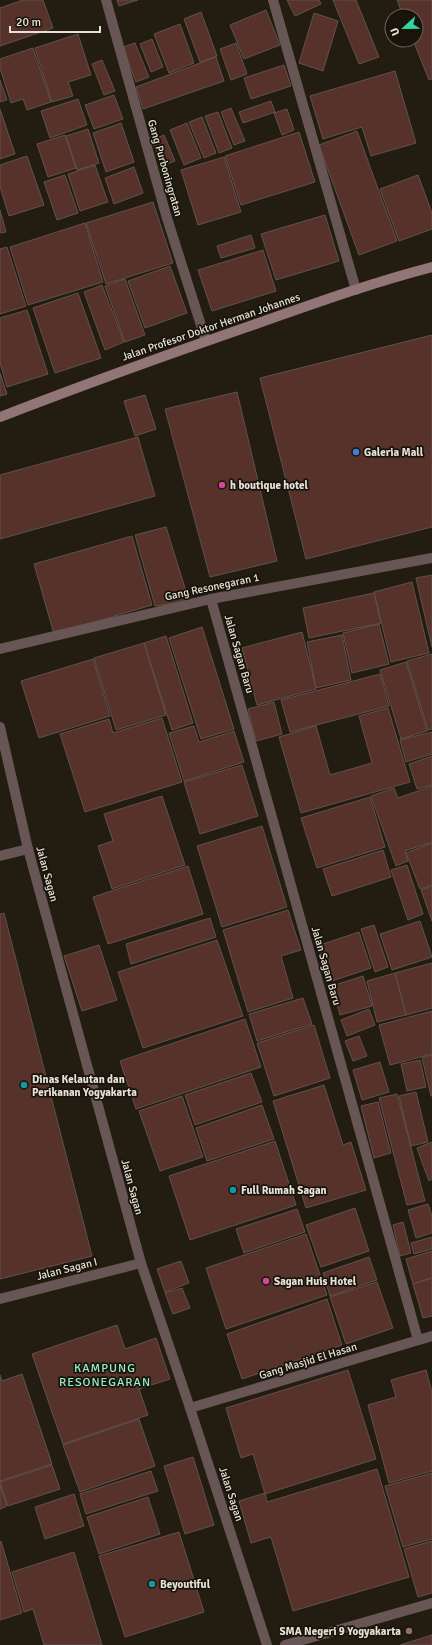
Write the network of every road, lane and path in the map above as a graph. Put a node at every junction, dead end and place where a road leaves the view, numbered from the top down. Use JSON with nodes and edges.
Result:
{"nodes":[{"id":1,"x":106,"y":0,"type":"edge"},
{"id":2,"x":273,"y":0,"type":"edge"},
{"id":3,"x":432,"y":267,"type":"edge"},
{"id":4,"x":356,"y":290,"type":"junction"},
{"id":5,"x":206,"y":341,"type":"junction"},
{"id":6,"x":0,"y":417,"type":"edge"},
{"id":7,"x":432,"y":558,"type":"edge"},
{"id":8,"x":211,"y":599,"type":"junction"},
{"id":9,"x":0,"y":649,"type":"edge"},
{"id":10,"x":0,"y":727,"type":"edge"},
{"id":11,"x":28,"y":849,"type":"junction"},
{"id":12,"x":0,"y":856,"type":"edge"},
{"id":13,"x":140,"y":1263,"type":"junction"},
{"id":14,"x":0,"y":1299,"type":"edge"},
{"id":15,"x":432,"y":1336,"type":"edge"},
{"id":16,"x":418,"y":1340,"type":"junction"},
{"id":17,"x":190,"y":1408,"type":"junction"},
{"id":18,"x":432,"y":1603,"type":"edge"},
{"id":19,"x":267,"y":1645,"type":"edge"},
{"id":20,"x":285,"y":1645,"type":"edge"}],
"edges":[{"from":1,"to":5,"type":"street","name":"Gang Purboningratan"},
{"from":2,"to":4,"type":"street"},
{"from":3,"to":4,"type":"main road","name":"Jalan Profesor Doktor Herman Johannes"},
{"from":4,"to":5,"type":"main road","name":"Jalan Profesor Doktor Herman Johannes"},
{"from":5,"to":6,"type":"main road","name":"Jalan Profesor Doktor Herman Johannes"},
{"from":7,"to":8,"type":"street","name":"Gang Resonegaran 1"},
{"from":8,"to":9,"type":"street","name":"Gang Resonegaran 1"},
{"from":8,"to":16,"type":"street","name":"Jalan Sagan Baru"},
{"from":10,"to":11,"type":"street","name":"Jalan Sagan"},
{"from":11,"to":12,"type":"street"},
{"from":11,"to":13,"type":"street","name":"Jalan Sagan"},
{"from":13,"to":14,"type":"street","name":"Jalan Sagan I"},
{"from":13,"to":17,"type":"street","name":"Jalan Sagan"},
{"from":15,"to":16,"type":"street","name":"Gang Masjid El Hasan"},
{"from":16,"to":17,"type":"street","name":"Gang Masjid El Hasan"},
{"from":17,"to":19,"type":"street","name":"Jalan Sagan"},
{"from":18,"to":20,"type":"street"}]}
